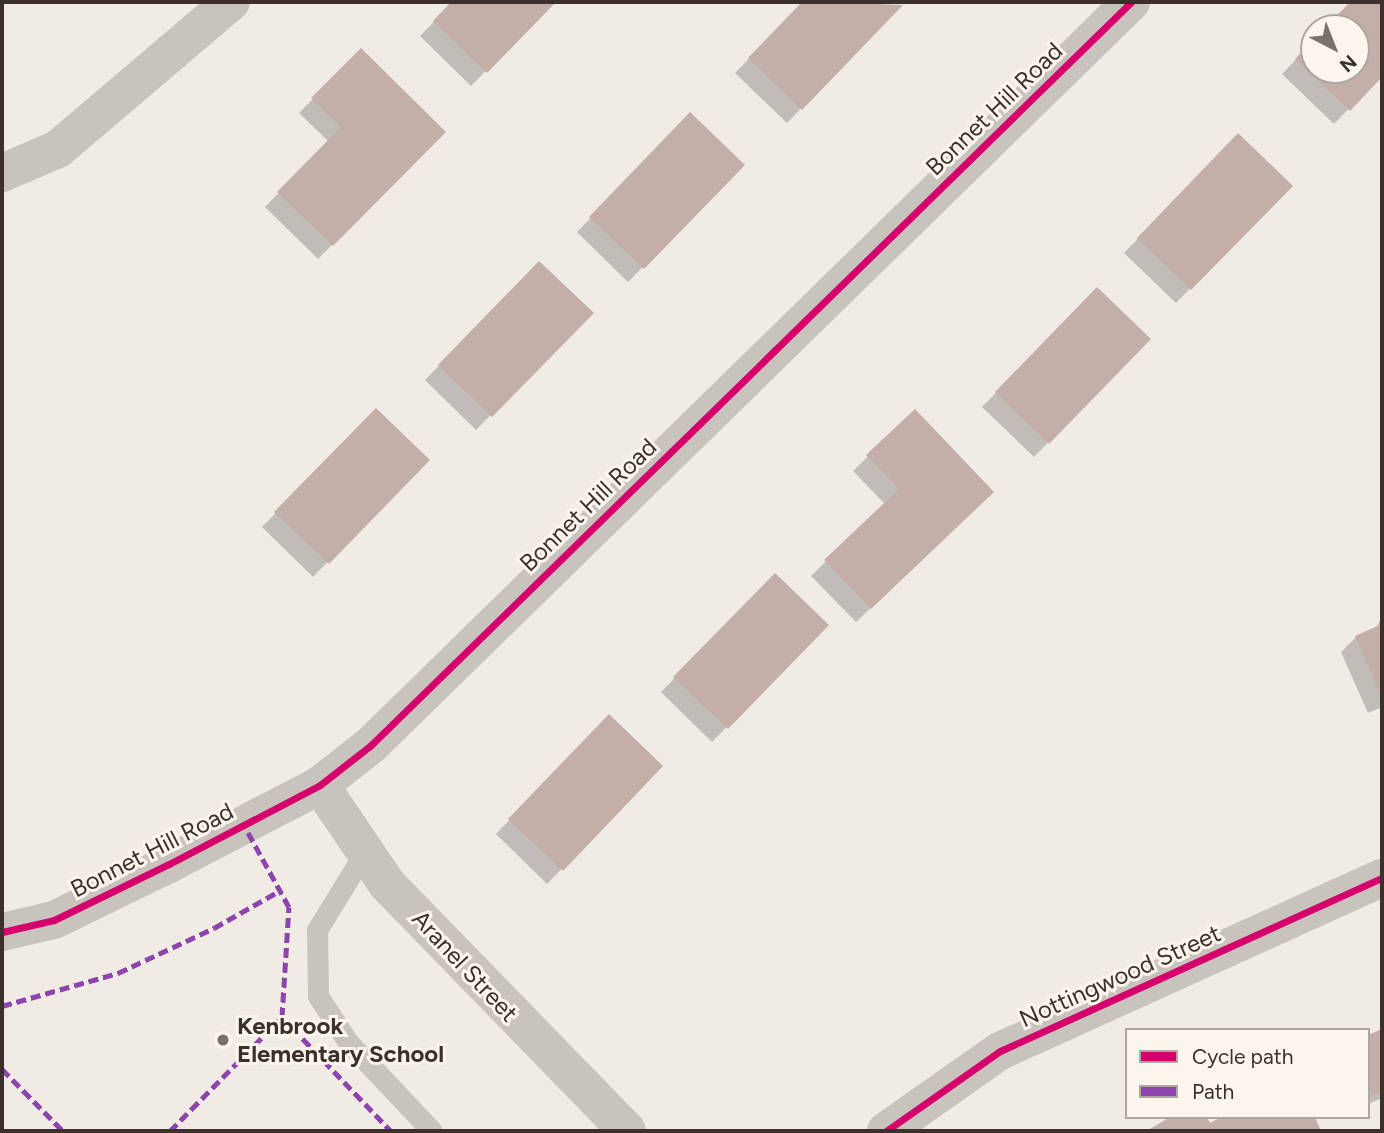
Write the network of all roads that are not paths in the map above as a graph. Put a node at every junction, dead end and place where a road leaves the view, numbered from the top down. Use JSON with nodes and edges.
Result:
{"nodes":[{"id":1,"x":231,"y":2,"type":"edge"},
{"id":2,"x":1131,"y":2,"type":"edge"},
{"id":3,"x":2,"y":173,"type":"edge"},
{"id":4,"x":320,"y":785,"type":"junction"},
{"id":5,"x":365,"y":852,"type":"junction"},
{"id":6,"x":1382,"y":878,"type":"edge"},
{"id":7,"x":2,"y":932,"type":"edge"},
{"id":8,"x":432,"y":1131,"type":"edge"},
{"id":9,"x":627,"y":1131,"type":"edge"},
{"id":10,"x":886,"y":1131,"type":"edge"}],
"edges":[{"from":1,"to":3,"type":"street"},
{"from":2,"to":4,"type":"street","name":"Bonnet Hill Road"},
{"from":4,"to":5,"type":"street","name":"Aranel Street"},
{"from":4,"to":7,"type":"street","name":"Bonnet Hill Road"},
{"from":5,"to":8,"type":"lane"},
{"from":5,"to":9,"type":"street","name":"Aranel Street"},
{"from":6,"to":10,"type":"street","name":"Nottingwood Street"}]}
